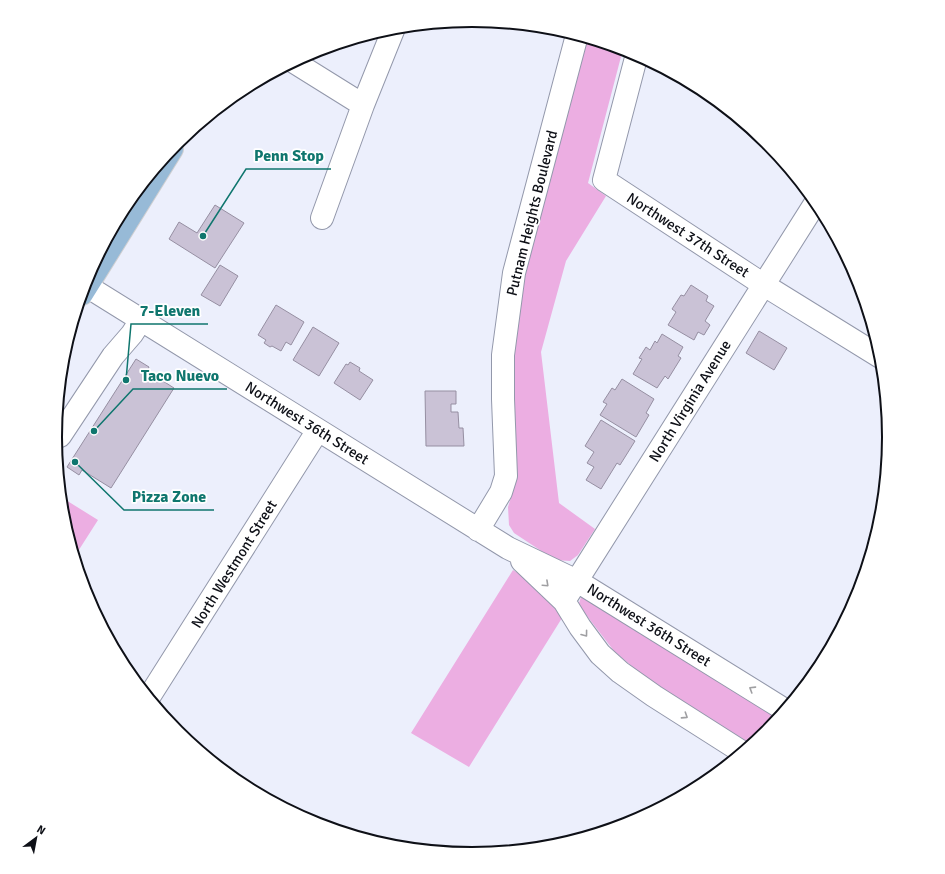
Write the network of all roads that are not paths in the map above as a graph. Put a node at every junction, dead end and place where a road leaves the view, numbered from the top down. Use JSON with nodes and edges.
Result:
{"nodes":[{"id":1,"x":391,"y":35,"type":"edge"},
{"id":2,"x":576,"y":40,"type":"edge"},
{"id":3,"x":635,"y":61,"type":"edge"},
{"id":4,"x":299,"y":65,"type":"edge"},
{"id":5,"x":363,"y":105,"type":"junction"},
{"id":6,"x":143,"y":192,"type":"edge"},
{"id":7,"x":812,"y":208,"type":"edge"},
{"id":8,"x":322,"y":218,"type":"dead end"},
{"id":9,"x":107,"y":252,"type":"edge"},
{"id":10,"x":764,"y":285,"type":"junction"},
{"id":11,"x":90,"y":291,"type":"edge"},
{"id":12,"x":141,"y":320,"type":"junction"},
{"id":13,"x":874,"y":353,"type":"edge"},
{"id":14,"x":318,"y":430,"type":"junction"},
{"id":15,"x":62,"y":433,"type":"edge"},
{"id":16,"x":478,"y":530,"type":"junction"},
{"id":17,"x":508,"y":548,"type":"junction"},
{"id":18,"x":577,"y":581,"type":"junction"},
{"id":19,"x":564,"y":601,"type":"junction"},
{"id":20,"x":152,"y":693,"type":"edge"},
{"id":21,"x":781,"y":707,"type":"edge"},
{"id":22,"x":738,"y":749,"type":"edge"}],
"edges":[{"from":1,"to":5,"type":"street"},
{"from":2,"to":16,"type":"street","name":"Putnam Heights Boulevard"},
{"from":3,"to":10,"type":"street","name":"Northwest 37th Street"},
{"from":4,"to":5,"type":"street"},
{"from":5,"to":8,"type":"street"},
{"from":6,"to":9,"type":"main road"},
{"from":7,"to":10,"type":"street","name":"North Virginia Avenue"},
{"from":10,"to":13,"type":"street","name":"Northwest 37th Street"},
{"from":10,"to":18,"type":"street","name":"North Virginia Avenue"},
{"from":11,"to":12,"type":"street","name":"Northwest 36th Street"},
{"from":12,"to":14,"type":"street","name":"Northwest 36th Street"},
{"from":12,"to":15,"type":"street"},
{"from":14,"to":16,"type":"street","name":"Northwest 36th Street"},
{"from":14,"to":20,"type":"street","name":"North Westmont Street"},
{"from":16,"to":17,"type":"street","name":"Northwest 36th Street"},
{"from":17,"to":18,"type":"street","name":"Northwest 36th Street"},
{"from":17,"to":19,"type":"street","name":"Northwest 36th Street","one_way":true},
{"from":18,"to":19,"type":"street","name":"North Virginia Avenue"},
{"from":21,"to":18,"type":"street","name":"Northwest 36th Street","one_way":true},
{"from":19,"to":22,"type":"street","name":"Northwest 36th Street","one_way":true}]}
